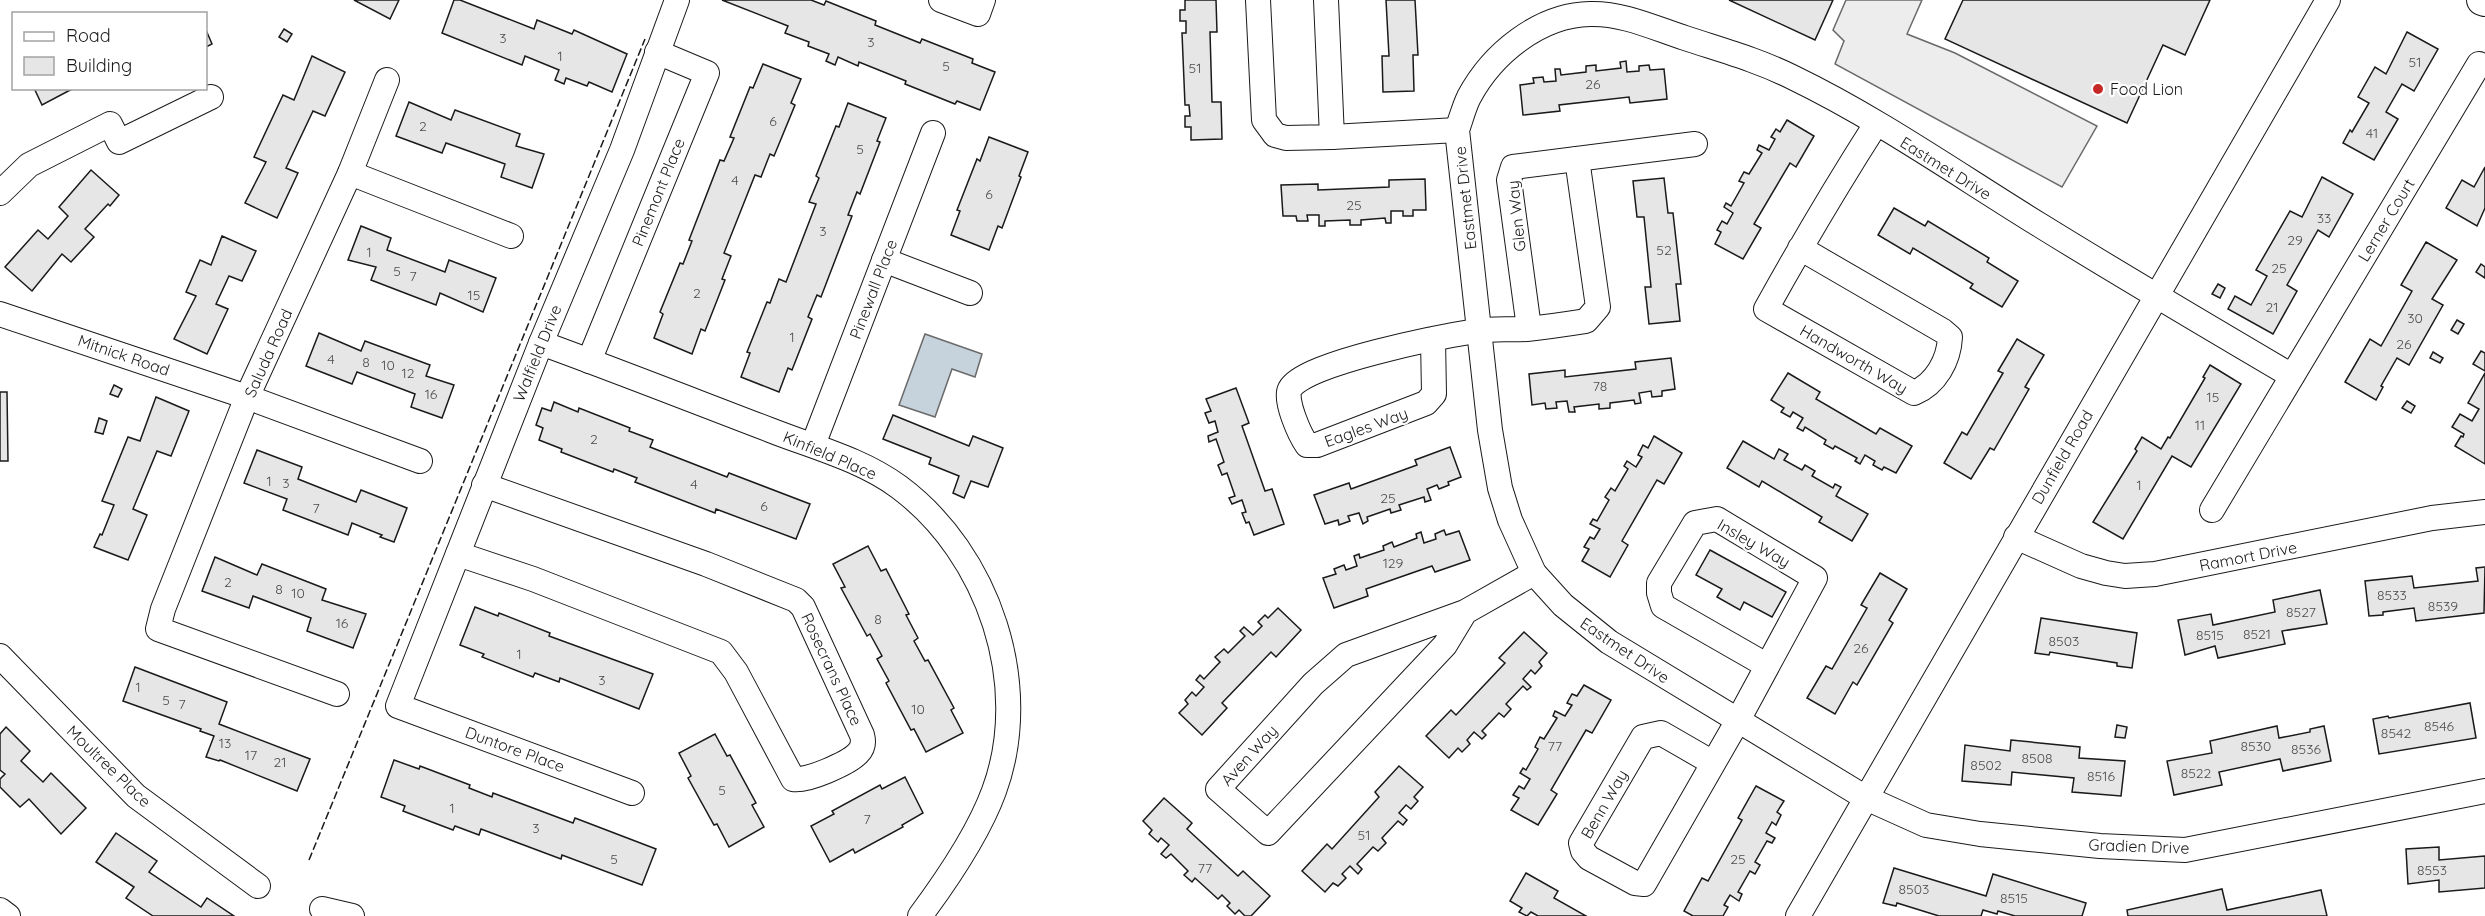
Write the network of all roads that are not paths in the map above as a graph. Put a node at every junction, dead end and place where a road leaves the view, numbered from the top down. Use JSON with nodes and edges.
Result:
{"nodes":[{"id":1,"x":677,"y":0,"type":"edge"},
{"id":2,"x":941,"y":0,"type":"edge"},
{"id":3,"x":983,"y":0,"type":"edge"},
{"id":4,"x":1258,"y":0,"type":"edge"},
{"id":5,"x":1326,"y":0,"type":"edge"},
{"id":6,"x":2328,"y":0,"type":"edge"},
{"id":7,"x":657,"y":52,"type":"junction"},
{"id":8,"x":2479,"y":64,"type":"dead end"},
{"id":9,"x":387,"y":80,"type":"dead end"},
{"id":10,"x":211,"y":97,"type":"dead end"},
{"id":11,"x":1876,"y":124,"type":"junction"},
{"id":12,"x":1457,"y":130,"type":"junction"},
{"id":13,"x":933,"y":133,"type":"dead end"},
{"id":14,"x":1332,"y":137,"type":"junction"},
{"id":15,"x":1695,"y":144,"type":"dead end"},
{"id":16,"x":1577,"y":159,"type":"junction"},
{"id":17,"x":350,"y":173,"type":"junction"},
{"id":18,"x":0,"y":193,"type":"edge"},
{"id":19,"x":511,"y":236,"type":"dead end"},
{"id":20,"x":1800,"y":248,"type":"junction"},
{"id":21,"x":884,"y":260,"type":"junction"},
{"id":22,"x":970,"y":293,"type":"dead end"},
{"id":23,"x":2157,"y":296,"type":"junction"},
{"id":24,"x":0,"y":314,"type":"edge"},
{"id":25,"x":1529,"y":328,"type":"junction"},
{"id":26,"x":1479,"y":330,"type":"junction"},
{"id":27,"x":1433,"y":339,"type":"junction"},
{"id":28,"x":541,"y":343,"type":"junction"},
{"id":29,"x":589,"y":361,"type":"junction"},
{"id":30,"x":2292,"y":376,"type":"junction"},
{"id":31,"x":247,"y":397,"type":"junction"},
{"id":32,"x":813,"y":445,"type":"junction"},
{"id":33,"x":420,"y":461,"type":"dead end"},
{"id":34,"x":484,"y":485,"type":"junction"},
{"id":35,"x":2212,"y":510,"type":"dead end"},
{"id":36,"x":2485,"y":512,"type":"edge"},
{"id":37,"x":2016,"y":537,"type":"junction"},
{"id":38,"x":458,"y":554,"type":"junction"},
{"id":39,"x":1534,"y":573,"type":"junction"},
{"id":40,"x":1465,"y":612,"type":"junction"},
{"id":41,"x":0,"y":656,"type":"edge"},
{"id":42,"x":1766,"y":665,"type":"junction"},
{"id":43,"x":337,"y":694,"type":"dead end"},
{"id":44,"x":398,"y":706,"type":"joint"},
{"id":45,"x":1737,"y":722,"type":"junction"},
{"id":46,"x":1713,"y":763,"type":"junction"},
{"id":47,"x":2485,"y":791,"type":"edge"},
{"id":48,"x":632,"y":793,"type":"dead end"},
{"id":49,"x":1866,"y":798,"type":"junction"},
{"id":50,"x":258,"y":886,"type":"dead end"},
{"id":51,"x":322,"y":909,"type":"dead end"},
{"id":52,"x":0,"y":910,"type":"edge"},
{"id":53,"x":8,"y":916,"type":"edge"},
{"id":54,"x":352,"y":916,"type":"edge"},
{"id":55,"x":920,"y":916,"type":"edge"},
{"id":56,"x":1798,"y":916,"type":"edge"}],
"edges":[{"from":1,"to":7,"type":"street","name":"Walfield Drive"},
{"from":2,"to":3,"type":"street"},
{"from":4,"to":14,"type":"street"},
{"from":5,"to":14,"type":"street"},
{"from":6,"to":23,"type":"street","name":"Dunfield Road"},
{"from":7,"to":28,"type":"street","name":"Walfield Drive"},
{"from":7,"to":29,"type":"street","name":"Pinemont Place"},
{"from":8,"to":30,"type":"street","name":"Lerner Court"},
{"from":9,"to":17,"type":"street","name":"Saluda Road"},
{"from":10,"to":18,"type":"street"},
{"from":11,"to":12,"type":"street","name":"Eastmet Drive"},
{"from":11,"to":20,"type":"street","name":"Handworth Way"},
{"from":11,"to":23,"type":"street","name":"Eastmet Drive"},
{"from":12,"to":14,"type":"street"},
{"from":12,"to":26,"type":"street","name":"Eastmet Drive"},
{"from":13,"to":21,"type":"street","name":"Pinewall Place"},
{"from":15,"to":16,"type":"street","name":"Glen Way"},
{"from":16,"to":25,"type":"street"},
{"from":16,"to":25,"type":"street","name":"Glen Way"},
{"from":17,"to":19,"type":"street"},
{"from":17,"to":31,"type":"street","name":"Saluda Road"},
{"from":20,"to":20,"type":"street","name":"Handworth Way"},
{"from":21,"to":22,"type":"street"},
{"from":21,"to":32,"type":"street","name":"Pinewall Place"},
{"from":23,"to":30,"type":"street"},
{"from":23,"to":37,"type":"street","name":"Dunfield Road"},
{"from":24,"to":31,"type":"street","name":"Mitnick Road"},
{"from":25,"to":26,"type":"street"},
{"from":26,"to":27,"type":"street","name":"Eagles Way"},
{"from":26,"to":39,"type":"street","name":"Eastmet Drive"},
{"from":27,"to":27,"type":"street","name":"Eagles Way"},
{"from":28,"to":29,"type":"street","name":"Kinfield Place"},
{"from":28,"to":34,"type":"street","name":"Walfield Drive"},
{"from":29,"to":32,"type":"street","name":"Kinfield Place"},
{"from":30,"to":35,"type":"street","name":"Lerner Court"},
{"from":31,"to":33,"type":"street","name":"Mitnick Road"},
{"from":31,"to":43,"type":"street","name":"Saluda Road"},
{"from":32,"to":55,"type":"street","name":"Kinfield Place"},
{"from":34,"to":38,"type":"street","name":"Walfield Drive"},
{"from":34,"to":38,"type":"street","name":"Rosecrans Place"},
{"from":36,"to":37,"type":"street","name":"Ramort Drive"},
{"from":37,"to":49,"type":"street","name":"Dunfield Road"},
{"from":38,"to":44,"type":"street","name":"Walfield Drive"},
{"from":39,"to":40,"type":"street","name":"Aven Way"},
{"from":39,"to":45,"type":"street","name":"Eastmet Drive"},
{"from":40,"to":40,"type":"street","name":"Aven Way"},
{"from":41,"to":50,"type":"street","name":"Moultree Place"},
{"from":42,"to":42,"type":"street","name":"Insley Way"},
{"from":42,"to":45,"type":"street","name":"Insley Way"},
{"from":44,"to":48,"type":"street","name":"Duntore Place"},
{"from":45,"to":46,"type":"street","name":"Benn Way"},
{"from":45,"to":49,"type":"street","name":"Eastmet Drive"},
{"from":46,"to":46,"type":"street","name":"Benn Way"},
{"from":47,"to":49,"type":"street","name":"Gradien Drive"},
{"from":49,"to":56,"type":"street","name":"Dunfield Road"},
{"from":51,"to":54,"type":"street"},
{"from":52,"to":53,"type":"street"}]}
